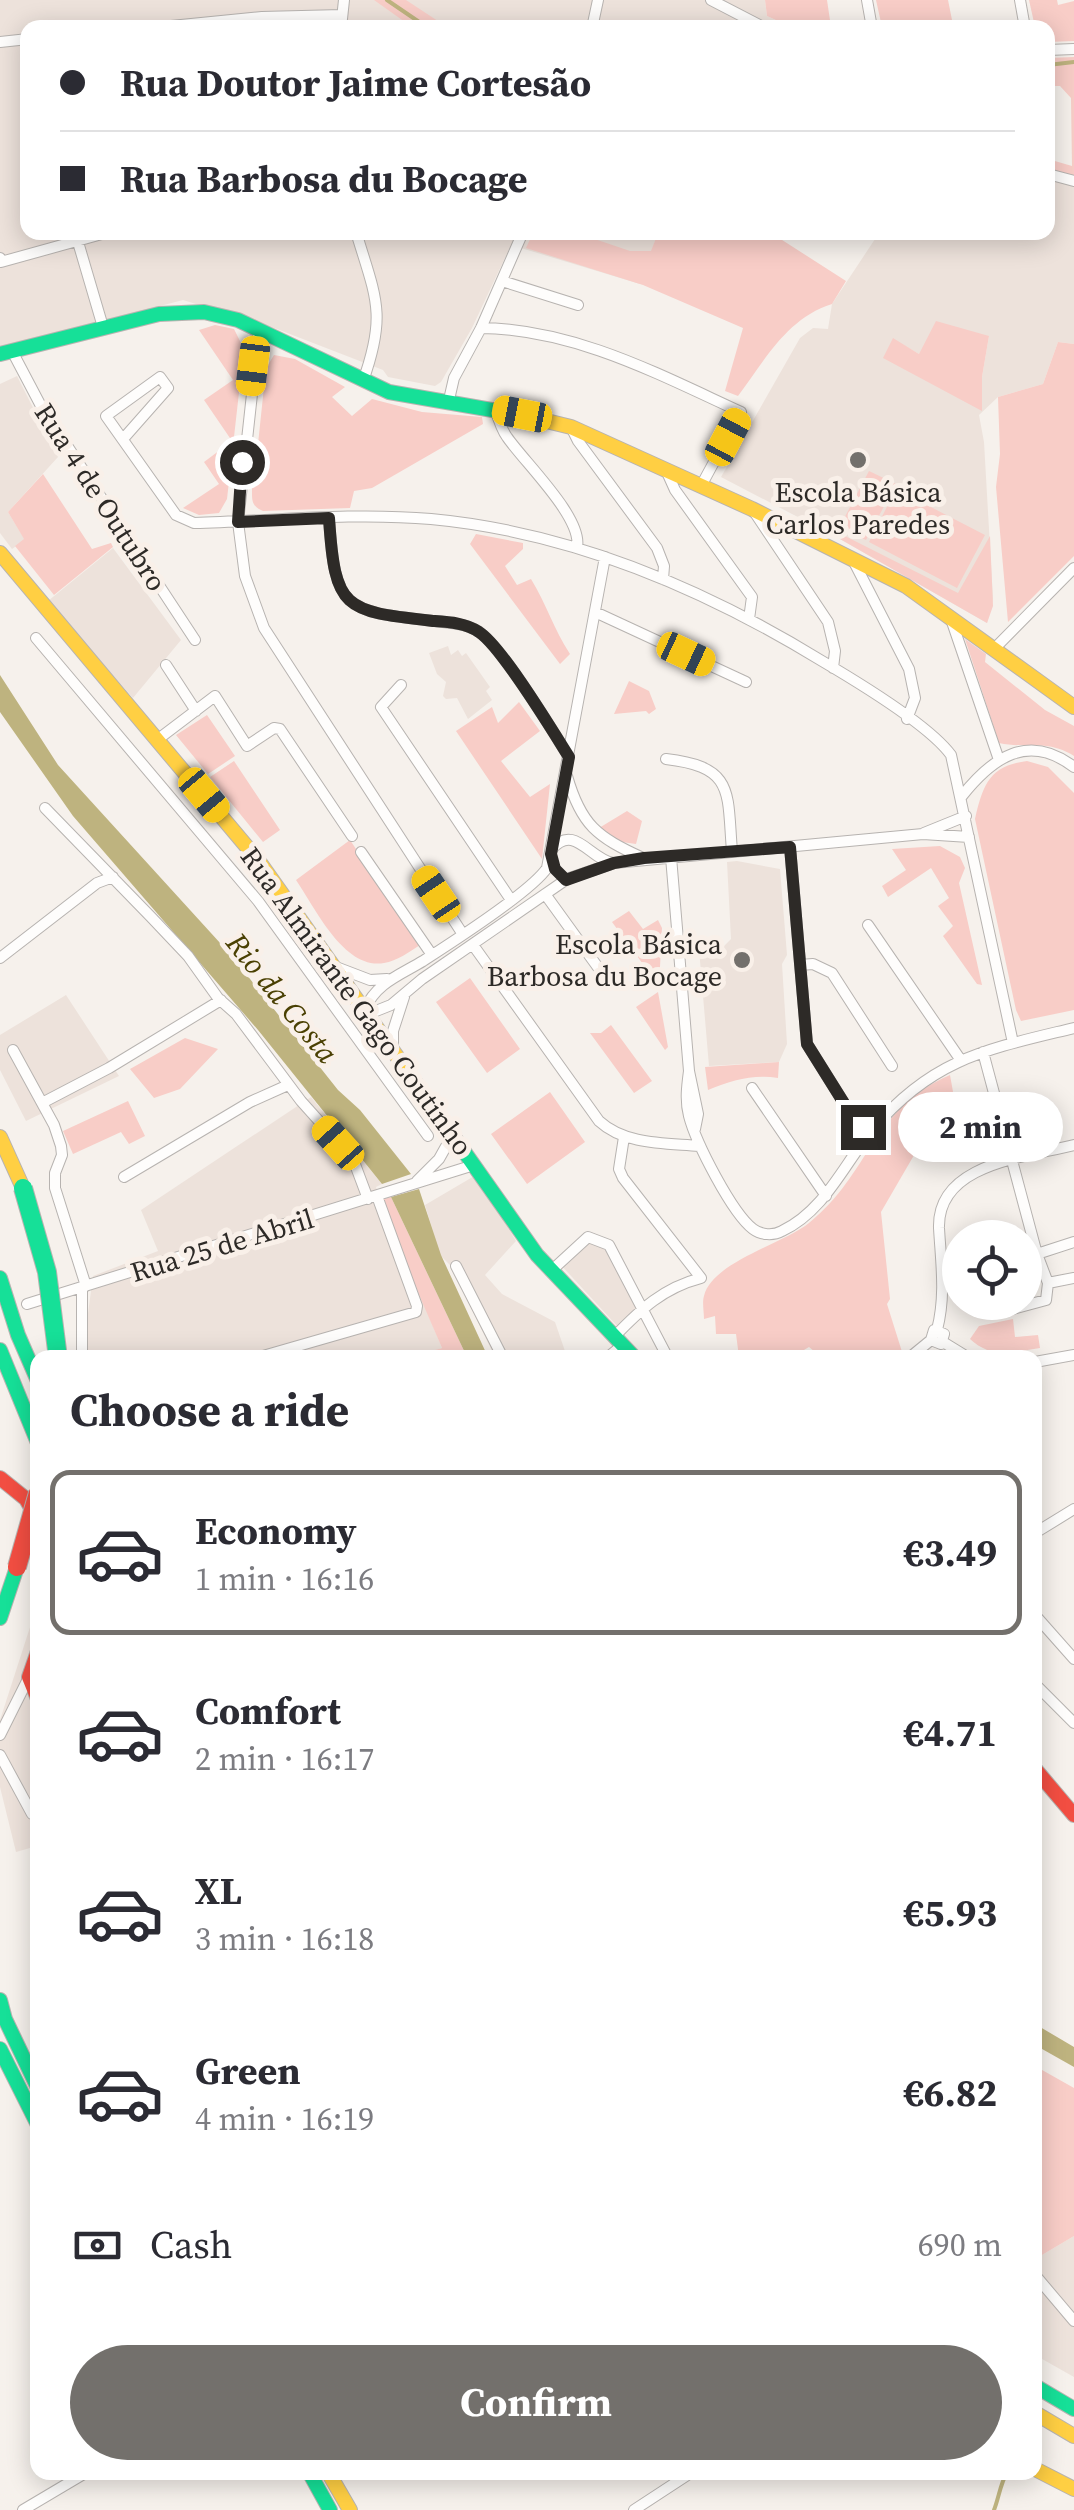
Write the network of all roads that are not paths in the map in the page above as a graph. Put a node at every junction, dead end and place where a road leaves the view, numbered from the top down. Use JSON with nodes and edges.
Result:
{"nodes":[{"id":1,"x":711,"y":0,"type":"edge"},
{"id":2,"x":232,"y":20,"type":"edge"},
{"id":3,"x":322,"y":20,"type":"edge"},
{"id":4,"x":750,"y":20,"type":"edge"},
{"id":5,"x":84,"y":240,"type":"edge"},
{"id":6,"x":358,"y":240,"type":"edge"},
{"id":7,"x":520,"y":240,"type":"edge"},
{"id":8,"x":78,"y":242,"type":"junction"},
{"id":9,"x":0,"y":258,"type":"edge"},
{"id":10,"x":502,"y":281,"type":"junction"},
{"id":11,"x":578,"y":305,"type":"dead end"},
{"id":12,"x":103,"y":327,"type":"junction"},
{"id":13,"x":481,"y":328,"type":"junction"},
{"id":14,"x":259,"y":330,"type":"junction"},
{"id":15,"x":6,"y":353,"type":"edge"},
{"id":16,"x":363,"y":382,"type":"junction"},
{"id":17,"x":448,"y":404,"type":"junction"},
{"id":18,"x":495,"y":408,"type":"junction"},
{"id":19,"x":571,"y":427,"type":"junction"},
{"id":20,"x":123,"y":440,"type":"junction"},
{"id":21,"x":666,"y":469,"type":"junction"},
{"id":22,"x":702,"y":486,"type":"junction"},
{"id":23,"x":752,"y":509,"type":"junction"},
{"id":24,"x":329,"y":518,"type":"junction"},
{"id":25,"x":238,"y":522,"type":"junction"},
{"id":26,"x":577,"y":548,"type":"junction"},
{"id":27,"x":0,"y":553,"type":"edge"},
{"id":28,"x":605,"y":557,"type":"junction"},
{"id":29,"x":852,"y":559,"type":"junction"},
{"id":30,"x":1074,"y":568,"type":"edge"},
{"id":31,"x":662,"y":579,"type":"junction"},
{"id":32,"x":595,"y":612,"type":"junction"},
{"id":33,"x":951,"y":618,"type":"junction"},
{"id":34,"x":748,"y":619,"type":"junction"},
{"id":35,"x":36,"y":638,"type":"dead end"},
{"id":36,"x":195,"y":640,"type":"dead end"},
{"id":37,"x":994,"y":649,"type":"junction"},
{"id":38,"x":166,"y":665,"type":"dead end"},
{"id":39,"x":833,"y":668,"type":"junction"},
{"id":40,"x":746,"y":682,"type":"dead end"},
{"id":41,"x":401,"y":684,"type":"dead end"},
{"id":42,"x":1074,"y":707,"type":"edge"},
{"id":43,"x":196,"y":711,"type":"junction"},
{"id":44,"x":907,"y":718,"type":"junction"},
{"id":45,"x":139,"y":719,"type":"junction"},
{"id":46,"x":118,"y":737,"type":"junction"},
{"id":47,"x":157,"y":740,"type":"junction"},
{"id":48,"x":569,"y":757,"type":"junction"},
{"id":49,"x":666,"y":759,"type":"dead end"},
{"id":50,"x":999,"y":760,"type":"junction"},
{"id":51,"x":1074,"y":768,"type":"edge"},
{"id":52,"x":566,"y":772,"type":"junction"},
{"id":53,"x":962,"y":796,"type":"junction"},
{"id":54,"x":45,"y":808,"type":"dead end"},
{"id":55,"x":966,"y":816,"type":"junction"},
{"id":56,"x":558,"y":819,"type":"junction"},
{"id":57,"x":923,"y":834,"type":"junction"},
{"id":58,"x":352,"y":836,"type":"dead end"},
{"id":59,"x":969,"y":837,"type":"junction"},
{"id":60,"x":571,"y":838,"type":"junction"},
{"id":61,"x":586,"y":847,"type":"junction"},
{"id":62,"x":790,"y":847,"type":"junction"},
{"id":63,"x":361,"y":852,"type":"dead end"},
{"id":64,"x":552,"y":852,"type":"junction"},
{"id":65,"x":732,"y":852,"type":"junction"},
{"id":66,"x":671,"y":857,"type":"junction"},
{"id":67,"x":644,"y":858,"type":"junction"},
{"id":68,"x":614,"y":863,"type":"junction"},
{"id":69,"x":112,"y":876,"type":"junction"},
{"id":70,"x":571,"y":877,"type":"junction"},
{"id":71,"x":545,"y":894,"type":"junction"},
{"id":72,"x":510,"y":900,"type":"junction"},
{"id":73,"x":868,"y":924,"type":"dead end"},
{"id":74,"x":462,"y":933,"type":"junction"},
{"id":75,"x":316,"y":940,"type":"junction"},
{"id":76,"x":473,"y":944,"type":"junction"},
{"id":77,"x":296,"y":954,"type":"junction"},
{"id":78,"x":432,"y":955,"type":"junction"},
{"id":79,"x":0,"y":958,"type":"edge"},
{"id":80,"x":800,"y":965,"type":"junction"},
{"id":81,"x":336,"y":967,"type":"junction"},
{"id":82,"x":396,"y":977,"type":"junction"},
{"id":83,"x":610,"y":984,"type":"dead end"},
{"id":84,"x":407,"y":992,"type":"junction"},
{"id":85,"x":221,"y":1000,"type":"junction"},
{"id":86,"x":365,"y":1009,"type":"junction"},
{"id":87,"x":1074,"y":1029,"type":"edge"},
{"id":88,"x":1013,"y":1043,"type":"junction"},
{"id":89,"x":393,"y":1049,"type":"junction"},
{"id":90,"x":13,"y":1050,"type":"dead end"},
{"id":91,"x":983,"y":1052,"type":"junction"},
{"id":92,"x":960,"y":1059,"type":"junction"},
{"id":93,"x":892,"y":1066,"type":"dead end"},
{"id":94,"x":288,"y":1085,"type":"junction"},
{"id":95,"x":752,"y":1088,"type":"dead end"},
{"id":96,"x":42,"y":1103,"type":"junction"},
{"id":97,"x":870,"y":1131,"type":"junction"},
{"id":98,"x":453,"y":1134,"type":"junction"},
{"id":99,"x":0,"y":1136,"type":"edge"},
{"id":100,"x":428,"y":1136,"type":"dead end"},
{"id":101,"x":624,"y":1137,"type":"junction"},
{"id":102,"x":1074,"y":1145,"type":"edge"},
{"id":103,"x":699,"y":1146,"type":"junction"},
{"id":104,"x":1014,"y":1160,"type":"junction"},
{"id":105,"x":474,"y":1165,"type":"junction"},
{"id":106,"x":124,"y":1177,"type":"dead end"},
{"id":107,"x":416,"y":1182,"type":"junction"},
{"id":108,"x":826,"y":1196,"type":"junction"},
{"id":109,"x":375,"y":1197,"type":"junction"},
{"id":110,"x":1029,"y":1220,"type":"edge"},
{"id":111,"x":1074,"y":1242,"type":"edge"},
{"id":112,"x":1042,"y":1252,"type":"edge"},
{"id":113,"x":456,"y":1266,"type":"dead end"},
{"id":114,"x":1042,"y":1267,"type":"edge"},
{"id":115,"x":551,"y":1271,"type":"junction"},
{"id":116,"x":0,"y":1278,"type":"edge"},
{"id":117,"x":1074,"y":1278,"type":"edge"},
{"id":118,"x":1048,"y":1283,"type":"junction"},
{"id":119,"x":84,"y":1286,"type":"junction"},
{"id":120,"x":1042,"y":1301,"type":"edge"},
{"id":121,"x":27,"y":1304,"type":"dead end"},
{"id":122,"x":641,"y":1308,"type":"junction"},
{"id":123,"x":937,"y":1337,"type":"junction"},
{"id":124,"x":624,"y":1346,"type":"edge"},
{"id":125,"x":0,"y":1350,"type":"edge"},
{"id":126,"x":58,"y":1350,"type":"edge"},
{"id":127,"x":82,"y":1350,"type":"edge"},
{"id":128,"x":284,"y":1350,"type":"edge"},
{"id":129,"x":499,"y":1350,"type":"edge"},
{"id":130,"x":664,"y":1350,"type":"edge"},
{"id":131,"x":920,"y":1350,"type":"edge"},
{"id":132,"x":957,"y":1350,"type":"edge"},
{"id":133,"x":1074,"y":1355,"type":"edge"},
{"id":134,"x":1042,"y":1361,"type":"edge"},
{"id":135,"x":30,"y":1362,"type":"edge"},
{"id":136,"x":30,"y":1423,"type":"edge"},
{"id":137,"x":0,"y":1478,"type":"edge"},
{"id":138,"x":30,"y":1505,"type":"edge"},
{"id":139,"x":1074,"y":1508,"type":"edge"},
{"id":140,"x":30,"y":1521,"type":"edge"},
{"id":141,"x":1042,"y":1529,"type":"edge"},
{"id":142,"x":0,"y":1618,"type":"edge"},
{"id":143,"x":1042,"y":1623,"type":"edge"},
{"id":144,"x":1074,"y":1659,"type":"edge"},
{"id":145,"x":30,"y":1672,"type":"edge"},
{"id":146,"x":28,"y":1677,"type":"junction"},
{"id":147,"x":30,"y":1681,"type":"edge"},
{"id":148,"x":1042,"y":1691,"type":"edge"},
{"id":149,"x":1074,"y":1723,"type":"edge"},
{"id":150,"x":0,"y":1735,"type":"edge"},
{"id":151,"x":0,"y":1755,"type":"edge"},
{"id":152,"x":1042,"y":1777,"type":"edge"},
{"id":153,"x":30,"y":1810,"type":"edge"},
{"id":154,"x":1074,"y":1815,"type":"edge"},
{"id":155,"x":0,"y":2000,"type":"edge"},
{"id":156,"x":0,"y":2049,"type":"edge"},
{"id":157,"x":30,"y":2071,"type":"edge"},
{"id":158,"x":30,"y":2108,"type":"edge"},
{"id":159,"x":1042,"y":2283,"type":"edge"},
{"id":160,"x":1074,"y":2321,"type":"edge"},
{"id":161,"x":1042,"y":2390,"type":"edge"},
{"id":162,"x":1074,"y":2410,"type":"edge"},
{"id":163,"x":1042,"y":2416,"type":"edge"},
{"id":164,"x":1074,"y":2436,"type":"edge"},
{"id":165,"x":1042,"y":2472,"type":"edge"},
{"id":166,"x":74,"y":2480,"type":"edge"},
{"id":167,"x":313,"y":2480,"type":"edge"},
{"id":168,"x":333,"y":2480,"type":"edge"},
{"id":169,"x":680,"y":2480,"type":"edge"},
{"id":170,"x":1074,"y":2489,"type":"edge"},
{"id":171,"x":23,"y":2510,"type":"edge"},
{"id":172,"x":330,"y":2510,"type":"edge"},
{"id":173,"x":350,"y":2510,"type":"edge"},
{"id":174,"x":634,"y":2510,"type":"edge"}],
"edges":[{"from":1,"to":4,"type":"street"},
{"from":2,"to":3,"type":"street"},
{"from":5,"to":8,"type":"street"},
{"from":6,"to":16,"type":"street"},
{"from":7,"to":10,"type":"street"},
{"from":8,"to":9,"type":"street"},
{"from":8,"to":12,"type":"street"},
{"from":10,"to":11,"type":"street"},
{"from":10,"to":13,"type":"street"},
{"from":12,"to":14,"type":"main road"},
{"from":12,"to":15,"type":"main road"},
{"from":13,"to":17,"type":"street"},
{"from":13,"to":22,"type":"street"},
{"from":14,"to":16,"type":"main road"},
{"from":14,"to":25,"type":"street"},
{"from":15,"to":36,"type":"street","name":"Rua 4 de Outubro"},
{"from":16,"to":17,"type":"main road"},
{"from":17,"to":18,"type":"main road"},
{"from":18,"to":19,"type":"main road"},
{"from":18,"to":26,"type":"street"},
{"from":19,"to":21,"type":"main road"},
{"from":19,"to":31,"type":"street"},
{"from":20,"to":20,"type":"street"},
{"from":20,"to":25,"type":"street"},
{"from":21,"to":22,"type":"main road"},
{"from":21,"to":34,"type":"street"},
{"from":22,"to":23,"type":"main road"},
{"from":23,"to":29,"type":"main road"},
{"from":23,"to":39,"type":"street"},
{"from":24,"to":25,"type":"street"},
{"from":24,"to":26,"type":"street"},
{"from":24,"to":48,"type":"street"},
{"from":25,"to":74,"type":"street"},
{"from":26,"to":28,"type":"street"},
{"from":27,"to":45,"type":"main road","name":"Rua Almirante Gago Coutinho"},
{"from":28,"to":31,"type":"street"},
{"from":28,"to":32,"type":"street"},
{"from":29,"to":33,"type":"main road"},
{"from":29,"to":44,"type":"street"},
{"from":30,"to":37,"type":"street"},
{"from":31,"to":34,"type":"street"},
{"from":32,"to":40,"type":"street"},
{"from":32,"to":48,"type":"street"},
{"from":33,"to":37,"type":"main road"},
{"from":33,"to":50,"type":"street"},
{"from":34,"to":39,"type":"street"},
{"from":35,"to":46,"type":"street"},
{"from":37,"to":42,"type":"main road"},
{"from":38,"to":43,"type":"street"},
{"from":39,"to":44,"type":"street"},
{"from":41,"to":72,"type":"street"},
{"from":43,"to":47,"type":"street"},
{"from":43,"to":58,"type":"street"},
{"from":44,"to":53,"type":"street"},
{"from":45,"to":46,"type":"street"},
{"from":45,"to":47,"type":"main road","name":"Rua Almirante Gago Coutinho"},
{"from":46,"to":77,"type":"street"},
{"from":47,"to":75,"type":"main road","name":"Rua Almirante Gago Coutinho"},
{"from":48,"to":52,"type":"street"},
{"from":49,"to":65,"type":"street"},
{"from":50,"to":51,"type":"street"},
{"from":50,"to":53,"type":"street"},
{"from":52,"to":56,"type":"street"},
{"from":52,"to":67,"type":"street"},
{"from":53,"to":55,"type":"street"},
{"from":54,"to":69,"type":"street"},
{"from":55,"to":57,"type":"street"},
{"from":55,"to":59,"type":"street"},
{"from":56,"to":60,"type":"street"},
{"from":56,"to":64,"type":"street"},
{"from":57,"to":59,"type":"street"},
{"from":57,"to":62,"type":"street"},
{"from":59,"to":88,"type":"street"},
{"from":60,"to":61,"type":"street"},
{"from":60,"to":64,"type":"street"},
{"from":61,"to":68,"type":"street"},
{"from":61,"to":70,"type":"street"},
{"from":62,"to":65,"type":"street"},
{"from":62,"to":80,"type":"street"},
{"from":63,"to":78,"type":"street"},
{"from":64,"to":70,"type":"street"},
{"from":64,"to":72,"type":"street"},
{"from":65,"to":66,"type":"street"},
{"from":66,"to":67,"type":"street"},
{"from":66,"to":103,"type":"street"},
{"from":67,"to":68,"type":"street"},
{"from":68,"to":70,"type":"street"},
{"from":69,"to":79,"type":"street"},
{"from":69,"to":85,"type":"street"},
{"from":70,"to":71,"type":"street"},
{"from":71,"to":76,"type":"street"},
{"from":71,"to":83,"type":"street"},
{"from":72,"to":74,"type":"street"},
{"from":73,"to":92,"type":"street"},
{"from":74,"to":78,"type":"street"},
{"from":75,"to":77,"type":"street"},
{"from":75,"to":81,"type":"main road","name":"Rua Almirante Gago Coutinho"},
{"from":76,"to":84,"type":"street"},
{"from":76,"to":101,"type":"street"},
{"from":77,"to":100,"type":"street"},
{"from":78,"to":82,"type":"street"},
{"from":80,"to":93,"type":"street"},
{"from":80,"to":97,"type":"street"},
{"from":81,"to":82,"type":"street"},
{"from":81,"to":86,"type":"main road","name":"Rua Almirante Gago Coutinho"},
{"from":82,"to":84,"type":"street"},
{"from":82,"to":86,"type":"street"},
{"from":84,"to":86,"type":"street"},
{"from":84,"to":89,"type":"street"},
{"from":85,"to":94,"type":"street"},
{"from":85,"to":96,"type":"street"},
{"from":86,"to":89,"type":"main road","name":"Rua Almirante Gago Coutinho"},
{"from":87,"to":88,"type":"street"},
{"from":88,"to":91,"type":"street"},
{"from":89,"to":98,"type":"main road","name":"Rua Almirante Gago Coutinho"},
{"from":90,"to":96,"type":"street"},
{"from":91,"to":92,"type":"street"},
{"from":91,"to":104,"type":"street"},
{"from":92,"to":97,"type":"street"},
{"from":94,"to":106,"type":"street"},
{"from":94,"to":109,"type":"street"},
{"from":95,"to":108,"type":"street"},
{"from":96,"to":119,"type":"street"},
{"from":97,"to":108,"type":"street"},
{"from":98,"to":105,"type":"main road","name":"Rua Almirante Gago Coutinho"},
{"from":98,"to":107,"type":"street"},
{"from":99,"to":126,"type":"main road","bridge":true},
{"from":101,"to":103,"type":"street"},
{"from":101,"to":122,"type":"street"},
{"from":102,"to":104,"type":"street"},
{"from":103,"to":108,"type":"street"},
{"from":104,"to":110,"type":"street"},
{"from":104,"to":123,"type":"street"},
{"from":105,"to":107,"type":"street","name":"Rua 25 de Abril"},
{"from":105,"to":115,"type":"main road","name":"Rua Almirante Gago Coutinho"},
{"from":107,"to":109,"type":"street","name":"Rua 25 de Abril"},
{"from":109,"to":119,"type":"street","name":"Rua 25 de Abril"},
{"from":109,"to":128,"type":"street"},
{"from":111,"to":112,"type":"street"},
{"from":113,"to":129,"type":"street"},
{"from":114,"to":118,"type":"street"},
{"from":115,"to":122,"type":"street"},
{"from":115,"to":124,"type":"main road","name":"Rua Almirante Gago Coutinho"},
{"from":116,"to":135,"type":"main road"},
{"from":117,"to":118,"type":"street"},
{"from":118,"to":120,"type":"street"},
{"from":119,"to":121,"type":"street","name":"Rua 25 de Abril"},
{"from":119,"to":127,"type":"street"},
{"from":122,"to":124,"type":"street"},
{"from":122,"to":130,"type":"street"},
{"from":123,"to":131,"type":"street"},
{"from":123,"to":132,"type":"street"},
{"from":125,"to":136,"type":"main road"},
{"from":133,"to":134,"type":"street"},
{"from":137,"to":138,"type":"main road"},
{"from":139,"to":141,"type":"street"},
{"from":140,"to":142,"type":"main road","bridge":true},
{"from":143,"to":144,"type":"street"},
{"from":145,"to":146,"type":"main road"},
{"from":146,"to":147,"type":"main road"},
{"from":146,"to":150,"type":"street"},
{"from":148,"to":149,"type":"street"},
{"from":151,"to":153,"type":"street"},
{"from":152,"to":154,"type":"main road"},
{"from":155,"to":157,"type":"main road"},
{"from":156,"to":158,"type":"main road"},
{"from":159,"to":160,"type":"street"},
{"from":161,"to":162,"type":"main road"},
{"from":163,"to":164,"type":"main road"},
{"from":165,"to":170,"type":"main road"},
{"from":166,"to":171,"type":"street"},
{"from":167,"to":172,"type":"main road"},
{"from":168,"to":173,"type":"main road"},
{"from":169,"to":174,"type":"street"}]}
